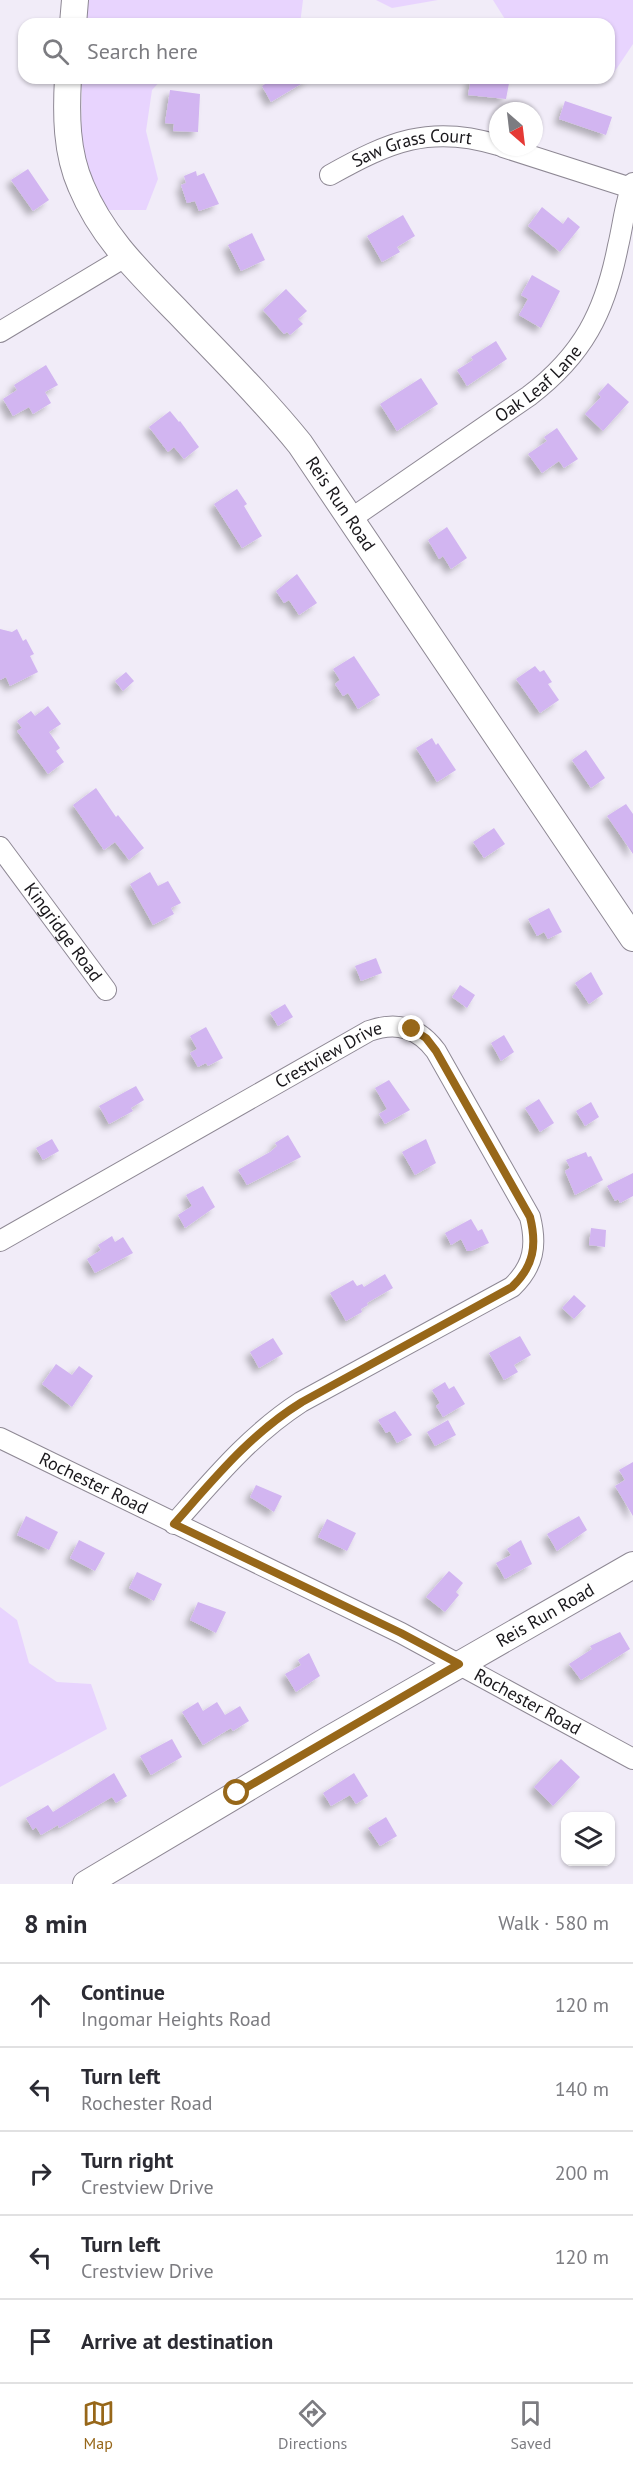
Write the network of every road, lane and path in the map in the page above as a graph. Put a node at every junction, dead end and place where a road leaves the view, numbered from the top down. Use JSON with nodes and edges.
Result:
{"nodes":[{"id":1,"x":75,"y":0,"type":"edge"},
{"id":2,"x":74,"y":18,"type":"edge"},
{"id":3,"x":68,"y":84,"type":"edge"},
{"id":4,"x":489,"y":142,"type":"edge"},
{"id":5,"x":533,"y":156,"type":"edge"},
{"id":6,"x":330,"y":175,"type":"dead end"},
{"id":7,"x":632,"y":186,"type":"edge"},
{"id":8,"x":125,"y":257,"type":"junction"},
{"id":9,"x":0,"y":332,"type":"edge"},
{"id":10,"x":352,"y":518,"type":"junction"},
{"id":11,"x":2,"y":853,"type":"edge"},
{"id":12,"x":633,"y":938,"type":"edge"},
{"id":13,"x":106,"y":990,"type":"dead end"},
{"id":14,"x":0,"y":1241,"type":"edge"},
{"id":15,"x":0,"y":1438,"type":"edge"},
{"id":16,"x":174,"y":1524,"type":"junction"},
{"id":17,"x":633,"y":1565,"type":"edge"},
{"id":18,"x":459,"y":1664,"type":"junction"},
{"id":19,"x":633,"y":1759,"type":"edge"},
{"id":20,"x":86,"y":1884,"type":"edge"}],
"edges":[{"from":1,"to":2,"type":"main road"},
{"from":3,"to":8,"type":"main road","name":"Reis Run Road"},
{"from":4,"to":6,"type":"street","name":"Saw Grass Court"},
{"from":5,"to":7,"type":"street"},
{"from":7,"to":10,"type":"street","name":"Oak Leaf Lane"},
{"from":8,"to":9,"type":"street"},
{"from":8,"to":10,"type":"main road","name":"Reis Run Road"},
{"from":10,"to":12,"type":"main road","name":"Reis Run Road"},
{"from":11,"to":13,"type":"street","name":"Kingridge Road"},
{"from":14,"to":16,"type":"street","name":"Crestview Drive"},
{"from":15,"to":16,"type":"street","name":"Rochester Road"},
{"from":16,"to":18,"type":"street","name":"Rochester Road"},
{"from":17,"to":18,"type":"main road","name":"Reis Run Road"},
{"from":18,"to":19,"type":"street","name":"Rochester Road"},
{"from":18,"to":20,"type":"main road","name":"Reis Run Road"}]}
